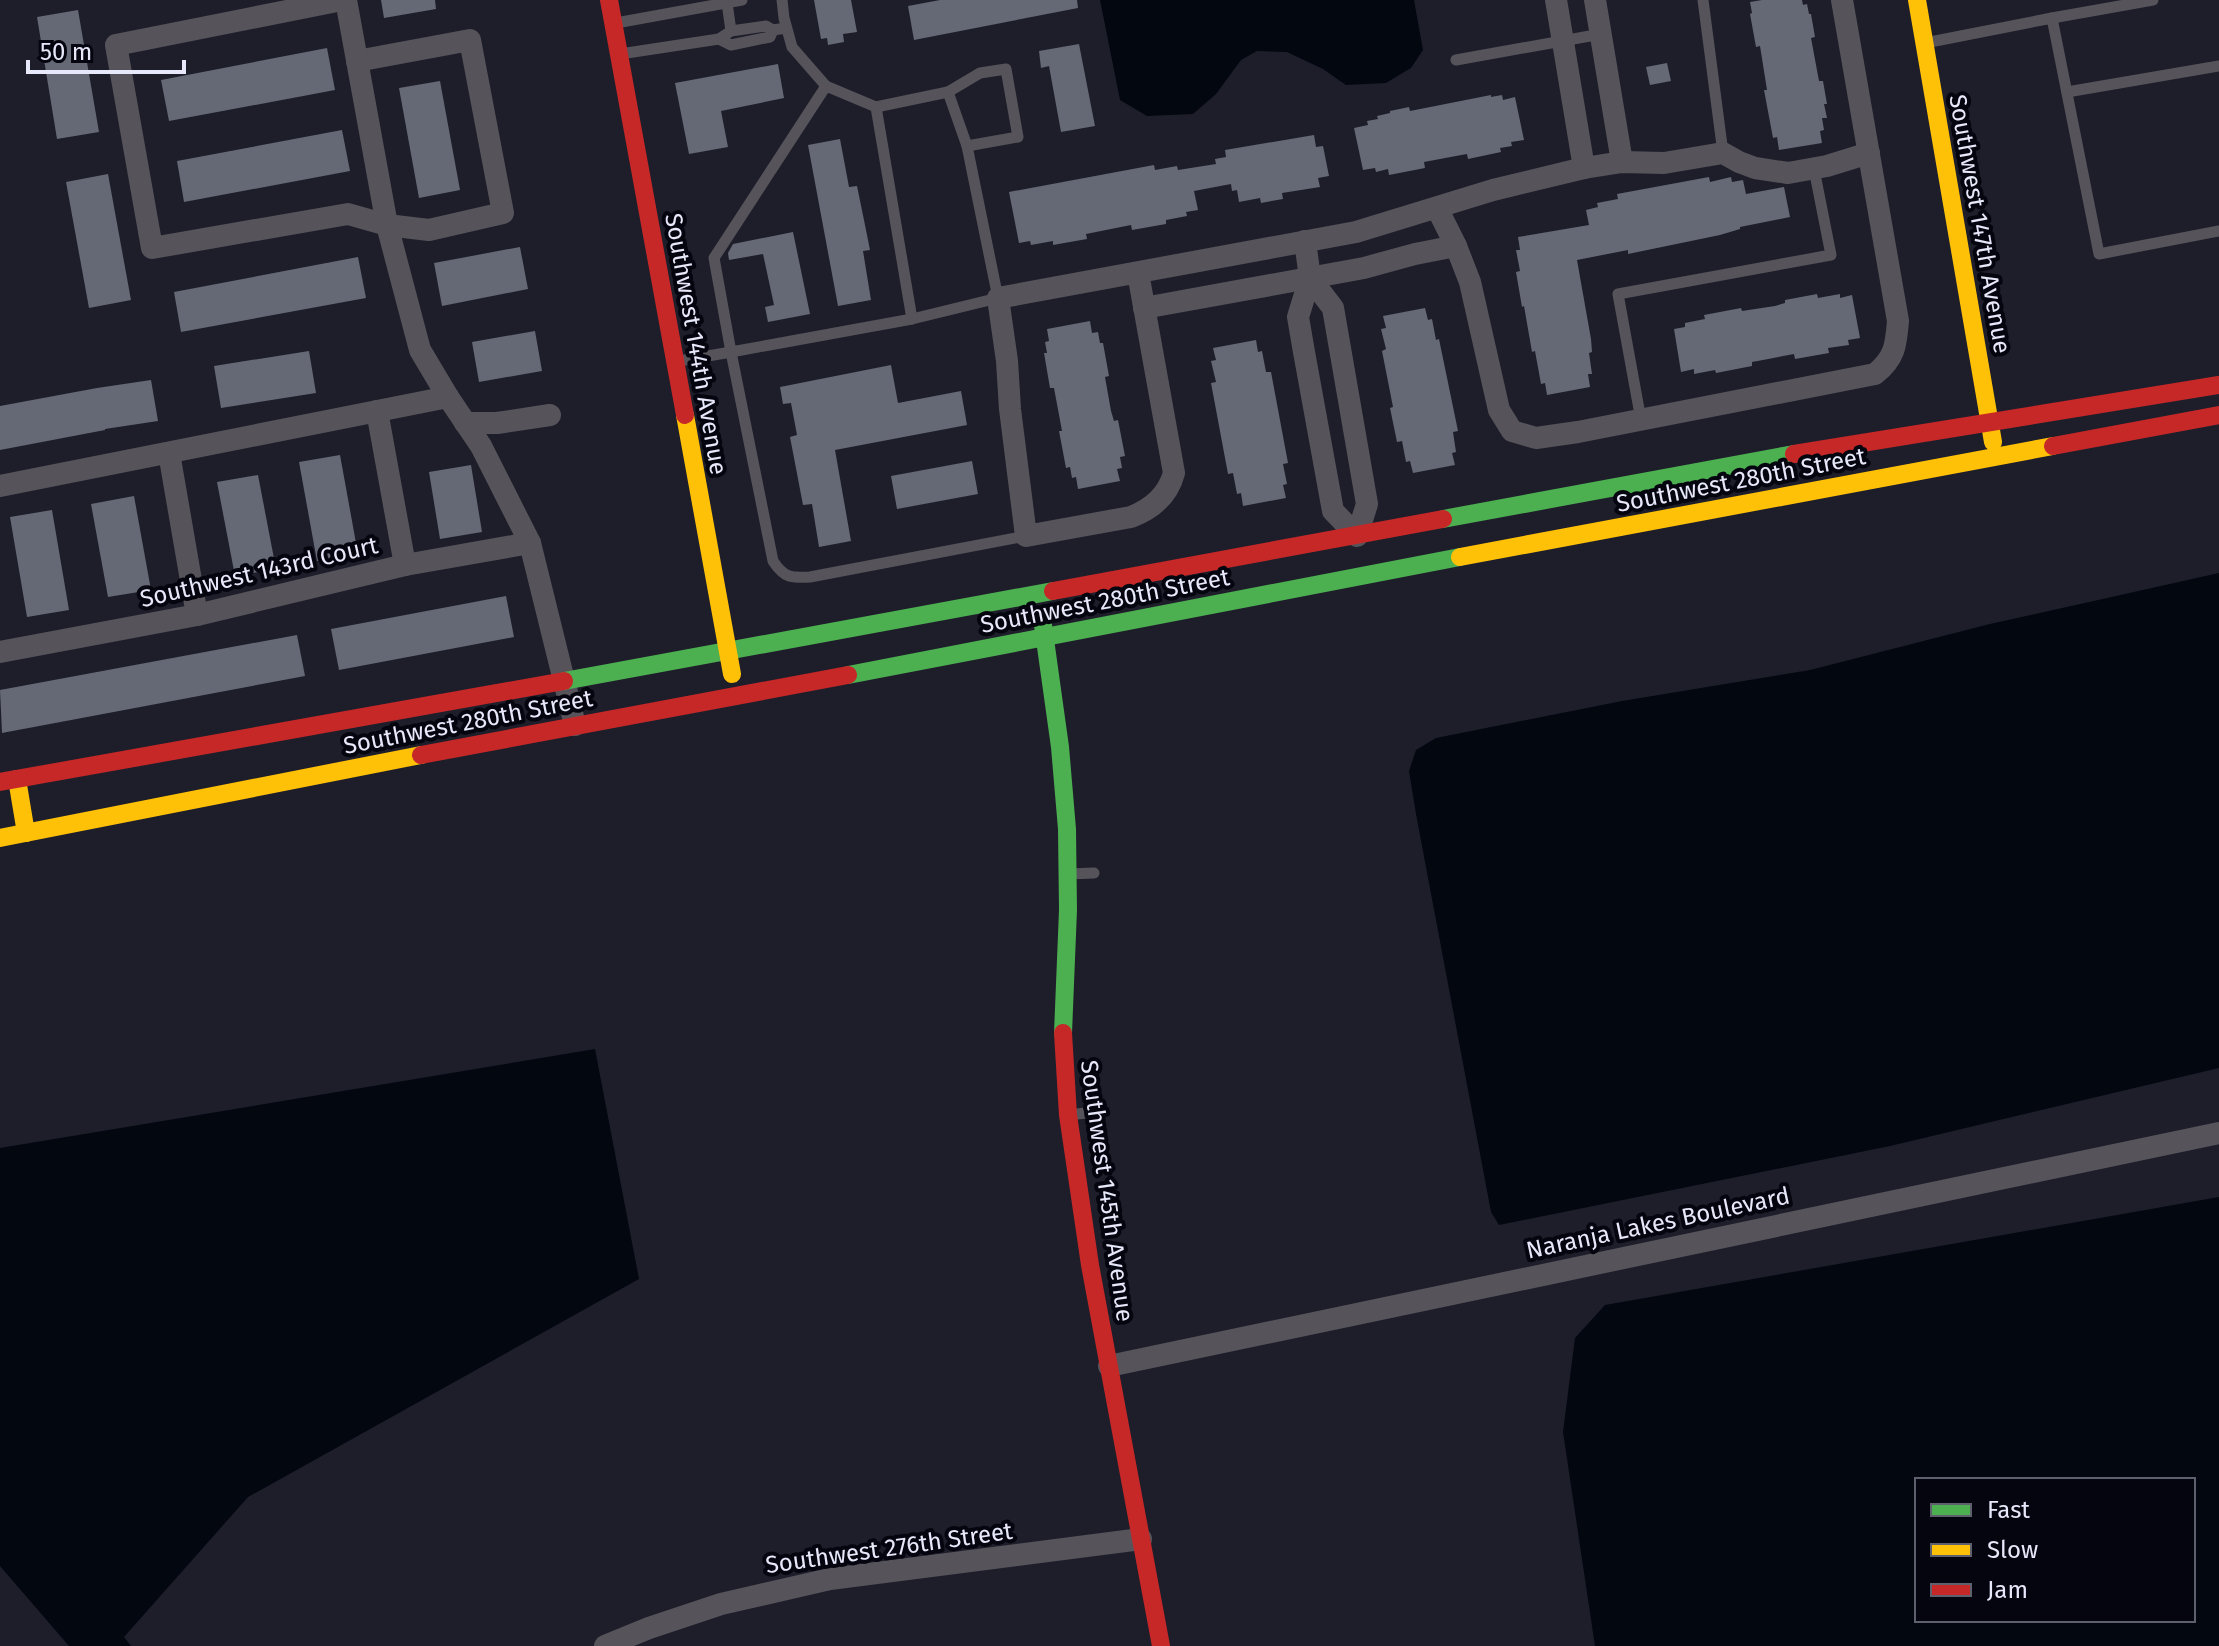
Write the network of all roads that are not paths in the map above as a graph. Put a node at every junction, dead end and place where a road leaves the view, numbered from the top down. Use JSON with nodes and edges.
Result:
{"nodes":[{"id":1,"x":344,"y":0,"type":"edge"},
{"id":2,"x":609,"y":0,"type":"edge"},
{"id":3,"x":742,"y":0,"type":"edge"},
{"id":4,"x":782,"y":0,"type":"edge"},
{"id":5,"x":1556,"y":0,"type":"edge"},
{"id":6,"x":1595,"y":0,"type":"edge"},
{"id":7,"x":1703,"y":0,"type":"edge"},
{"id":8,"x":1842,"y":0,"type":"edge"},
{"id":9,"x":1917,"y":0,"type":"edge"},
{"id":10,"x":2153,"y":0,"type":"edge"},
{"id":11,"x":727,"y":3,"type":"junction"},
{"id":12,"x":2052,"y":18,"type":"junction"},
{"id":13,"x":614,"y":23,"type":"junction"},
{"id":14,"x":780,"y":29,"type":"junction"},
{"id":15,"x":731,"y":31,"type":"junction"},
{"id":16,"x":1601,"y":34,"type":"junction"},
{"id":17,"x":719,"y":39,"type":"junction"},
{"id":18,"x":1563,"y":41,"type":"junction"},
{"id":19,"x":1924,"y":43,"type":"junction"},
{"id":20,"x":619,"y":55,"type":"junction"},
{"id":21,"x":1456,"y":60,"type":"dead end"},
{"id":22,"x":357,"y":61,"type":"junction"},
{"id":23,"x":2219,"y":66,"type":"edge"},
{"id":24,"x":826,"y":86,"type":"junction"},
{"id":25,"x":948,"y":92,"type":"junction"},
{"id":26,"x":2067,"y":92,"type":"junction"},
{"id":27,"x":876,"y":107,"type":"junction"},
{"id":28,"x":967,"y":146,"type":"junction"},
{"id":29,"x":1723,"y":153,"type":"junction"},
{"id":30,"x":1869,"y":153,"type":"junction"},
{"id":31,"x":1622,"y":162,"type":"junction"},
{"id":32,"x":1584,"y":168,"type":"junction"},
{"id":33,"x":1814,"y":169,"type":"junction"},
{"id":34,"x":1437,"y":208,"type":"junction"},
{"id":35,"x":387,"y":225,"type":"junction"},
{"id":36,"x":2219,"y":231,"type":"edge"},
{"id":37,"x":1305,"y":241,"type":"junction"},
{"id":38,"x":1456,"y":246,"type":"junction"},
{"id":39,"x":1138,"y":273,"type":"junction"},
{"id":40,"x":1310,"y":278,"type":"junction"},
{"id":41,"x":998,"y":298,"type":"junction"},
{"id":42,"x":1144,"y":308,"type":"junction"},
{"id":43,"x":912,"y":319,"type":"junction"},
{"id":44,"x":731,"y":352,"type":"junction"},
{"id":45,"x":675,"y":361,"type":"junction"},
{"id":46,"x":2219,"y":385,"type":"edge"},
{"id":47,"x":448,"y":397,"type":"junction"},
{"id":48,"x":377,"y":411,"type":"junction"},
{"id":49,"x":550,"y":415,"type":"dead end"},
{"id":50,"x":2219,"y":415,"type":"edge"},
{"id":51,"x":1641,"y":420,"type":"junction"},
{"id":52,"x":465,"y":423,"type":"junction"},
{"id":53,"x":1989,"y":423,"type":"junction"},
{"id":54,"x":169,"y":453,"type":"junction"},
{"id":55,"x":1996,"y":456,"type":"junction"},
{"id":56,"x":1798,"y":473,"type":"junction"},
{"id":57,"x":0,"y":486,"type":"edge"},
{"id":58,"x":1026,"y":536,"type":"junction"},
{"id":59,"x":530,"y":543,"type":"junction"},
{"id":60,"x":1359,"y":556,"type":"junction"},
{"id":61,"x":405,"y":565,"type":"junction"},
{"id":62,"x":1039,"y":595,"type":"junction"},
{"id":63,"x":197,"y":615,"type":"junction"},
{"id":64,"x":1044,"y":638,"type":"junction"},
{"id":65,"x":0,"y":652,"type":"edge"},
{"id":66,"x":728,"y":652,"type":"junction"},
{"id":67,"x":565,"y":681,"type":"junction"},
{"id":68,"x":736,"y":697,"type":"junction"},
{"id":69,"x":575,"y":725,"type":"junction"},
{"id":70,"x":8,"y":780,"type":"edge"},
{"id":71,"x":26,"y":833,"type":"junction"},
{"id":72,"x":0,"y":838,"type":"edge"},
{"id":73,"x":1094,"y":873,"type":"dead end"},
{"id":74,"x":1068,"y":874,"type":"junction"},
{"id":75,"x":1094,"y":1112,"type":"dead end"},
{"id":76,"x":1068,"y":1115,"type":"junction"},
{"id":77,"x":2219,"y":1133,"type":"edge"},
{"id":78,"x":1109,"y":1366,"type":"junction"},
{"id":79,"x":1141,"y":1539,"type":"junction"},
{"id":80,"x":605,"y":1646,"type":"edge"},
{"id":81,"x":1161,"y":1646,"type":"edge"}],
"edges":[{"from":1,"to":22,"type":"street"},
{"from":1,"to":35,"type":"street"},
{"from":2,"to":13,"type":"street","name":"Southwest 144th Avenue"},
{"from":3,"to":11,"type":"lane"},
{"from":4,"to":14,"type":"lane"},
{"from":5,"to":18,"type":"street"},
{"from":6,"to":16,"type":"street"},
{"from":7,"to":29,"type":"lane"},
{"from":8,"to":30,"type":"street"},
{"from":9,"to":19,"type":"street","name":"Southwest 147th Avenue"},
{"from":10,"to":12,"type":"lane"},
{"from":11,"to":13,"type":"lane"},
{"from":11,"to":15,"type":"lane"},
{"from":12,"to":19,"type":"lane"},
{"from":12,"to":26,"type":"lane"},
{"from":13,"to":20,"type":"street","name":"Southwest 144th Avenue"},
{"from":14,"to":15,"type":"lane"},
{"from":14,"to":17,"type":"lane"},
{"from":14,"to":24,"type":"lane"},
{"from":15,"to":17,"type":"lane"},
{"from":16,"to":18,"type":"lane"},
{"from":16,"to":31,"type":"street"},
{"from":17,"to":20,"type":"lane"},
{"from":18,"to":21,"type":"lane"},
{"from":18,"to":32,"type":"street"},
{"from":19,"to":53,"type":"street","name":"Southwest 147th Avenue"},
{"from":20,"to":45,"type":"street","name":"Southwest 144th Avenue"},
{"from":22,"to":35,"type":"street"},
{"from":22,"to":35,"type":"street"},
{"from":23,"to":26,"type":"lane"},
{"from":24,"to":27,"type":"lane"},
{"from":24,"to":44,"type":"lane"},
{"from":25,"to":27,"type":"lane"},
{"from":25,"to":28,"type":"lane"},
{"from":25,"to":28,"type":"lane"},
{"from":26,"to":36,"type":"lane"},
{"from":27,"to":43,"type":"lane"},
{"from":28,"to":41,"type":"lane"},
{"from":29,"to":31,"type":"street"},
{"from":29,"to":33,"type":"street"},
{"from":30,"to":33,"type":"street"},
{"from":30,"to":51,"type":"street"},
{"from":31,"to":32,"type":"street"},
{"from":32,"to":34,"type":"street"},
{"from":33,"to":51,"type":"lane"},
{"from":34,"to":37,"type":"street"},
{"from":34,"to":38,"type":"street"},
{"from":35,"to":47,"type":"street"},
{"from":37,"to":39,"type":"street"},
{"from":37,"to":40,"type":"street"},
{"from":38,"to":40,"type":"street"},
{"from":38,"to":51,"type":"street"},
{"from":39,"to":41,"type":"street"},
{"from":39,"to":42,"type":"street"},
{"from":40,"to":42,"type":"street"},
{"from":40,"to":60,"type":"street"},
{"from":40,"to":60,"type":"street"},
{"from":41,"to":43,"type":"lane"},
{"from":41,"to":58,"type":"street"},
{"from":42,"to":58,"type":"street"},
{"from":43,"to":44,"type":"lane"},
{"from":44,"to":45,"type":"lane"},
{"from":44,"to":58,"type":"lane"},
{"from":45,"to":66,"type":"street","name":"Southwest 144th Avenue"},
{"from":46,"to":53,"type":"street","name":"Southwest 280th Street"},
{"from":47,"to":48,"type":"street"},
{"from":47,"to":52,"type":"street"},
{"from":48,"to":54,"type":"street"},
{"from":48,"to":61,"type":"street"},
{"from":49,"to":52,"type":"street"},
{"from":50,"to":55,"type":"street","name":"Southwest 280th Street"},
{"from":52,"to":59,"type":"street"},
{"from":53,"to":55,"type":"street","name":"Southwest 147th Avenue"},
{"from":53,"to":56,"type":"street","name":"Southwest 280th Street"},
{"from":54,"to":57,"type":"street"},
{"from":54,"to":63,"type":"street"},
{"from":55,"to":56,"type":"street","name":"Southwest 280th Street"},
{"from":56,"to":60,"type":"street","name":"Southwest 280th Street"},
{"from":56,"to":60,"type":"street","name":"Southwest 280th Street"},
{"from":59,"to":61,"type":"street","name":"Southwest 143rd Court"},
{"from":59,"to":67,"type":"street"},
{"from":60,"to":62,"type":"street","name":"Southwest 280th Street"},
{"from":60,"to":64,"type":"street","name":"Southwest 280th Street"},
{"from":61,"to":63,"type":"street","name":"Southwest 143rd Court"},
{"from":62,"to":64,"type":"street","name":"Southwest 145th Avenue"},
{"from":62,"to":66,"type":"street","name":"Southwest 280th Street"},
{"from":63,"to":65,"type":"street","name":"Southwest 143rd Court"},
{"from":64,"to":68,"type":"street","name":"Southwest 280th Street"},
{"from":64,"to":74,"type":"street","name":"Southwest 145th Avenue"},
{"from":66,"to":67,"type":"street","name":"Southwest 280th Street"},
{"from":66,"to":68,"type":"street","name":"Southwest 144th Avenue"},
{"from":67,"to":69,"type":"street"},
{"from":67,"to":70,"type":"street","name":"Southwest 280th Street"},
{"from":68,"to":69,"type":"street","name":"Southwest 280th Street"},
{"from":69,"to":71,"type":"street","name":"Southwest 280th Street"},
{"from":70,"to":71,"type":"street"},
{"from":71,"to":72,"type":"street","name":"Southwest 280th Street"},
{"from":73,"to":74,"type":"lane"},
{"from":74,"to":76,"type":"street","name":"Southwest 145th Avenue"},
{"from":75,"to":76,"type":"lane"},
{"from":76,"to":78,"type":"street","name":"Southwest 145th Avenue"},
{"from":77,"to":78,"type":"street","name":"Naranja Lakes Boulevard"},
{"from":78,"to":79,"type":"street","name":"Southwest 145th Avenue"},
{"from":79,"to":80,"type":"street","name":"Southwest 276th Street"},
{"from":79,"to":81,"type":"street","name":"Southwest 145th Avenue"}]}
